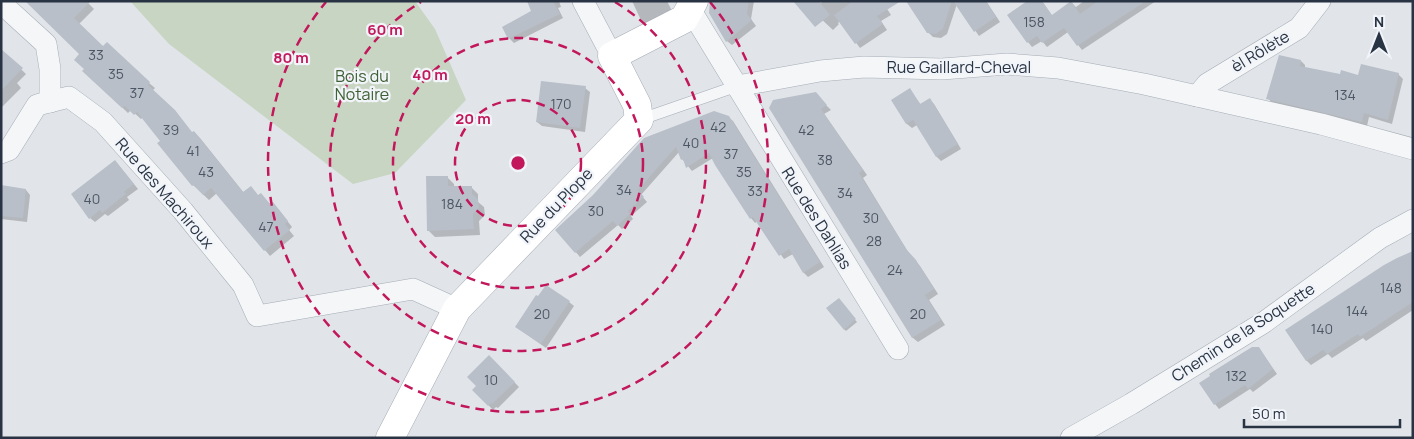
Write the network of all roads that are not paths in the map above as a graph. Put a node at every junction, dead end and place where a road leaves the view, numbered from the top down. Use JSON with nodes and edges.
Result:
{"nodes":[{"id":1,"x":583,"y":1,"type":"edge"},
{"id":2,"x":1320,"y":1,"type":"edge"},
{"id":3,"x":1,"y":3,"type":"edge"},
{"id":4,"x":692,"y":5,"type":"edge"},
{"id":5,"x":612,"y":56,"type":"junction"},
{"id":6,"x":737,"y":86,"type":"junction"},
{"id":7,"x":1197,"y":96,"type":"junction"},
{"id":8,"x":50,"y":102,"type":"junction"},
{"id":9,"x":639,"y":120,"type":"junction"},
{"id":10,"x":1413,"y":149,"type":"edge"},
{"id":11,"x":1,"y":153,"type":"edge"},
{"id":12,"x":1413,"y":220,"type":"edge"},
{"id":13,"x":457,"y":308,"type":"junction"},
{"id":14,"x":898,"y":349,"type":"dead end"},
{"id":15,"x":390,"y":438,"type":"edge"},
{"id":16,"x":1070,"y":438,"type":"edge"}],
"edges":[{"from":1,"to":5,"type":"street"},
{"from":2,"to":7,"type":"street","name":"èl Rôlète"},
{"from":3,"to":8,"type":"street"},
{"from":4,"to":5,"type":"street"},
{"from":4,"to":6,"type":"street"},
{"from":5,"to":9,"type":"street"},
{"from":6,"to":7,"type":"street","name":"Rue Gaillard-Cheval"},
{"from":6,"to":9,"type":"lane"},
{"from":6,"to":14,"type":"street","name":"Rue des Dahlias"},
{"from":7,"to":10,"type":"street","name":"Rue Gaillard-Cheval"},
{"from":8,"to":11,"type":"street","name":"Rue des Machiroux"},
{"from":8,"to":13,"type":"street","name":"Rue des Machiroux"},
{"from":9,"to":13,"type":"street","name":"Rue du Plope"},
{"from":12,"to":16,"type":"street","name":"Chemin de la Soquette"},
{"from":13,"to":15,"type":"street","name":"Rue du Plope"}]}
